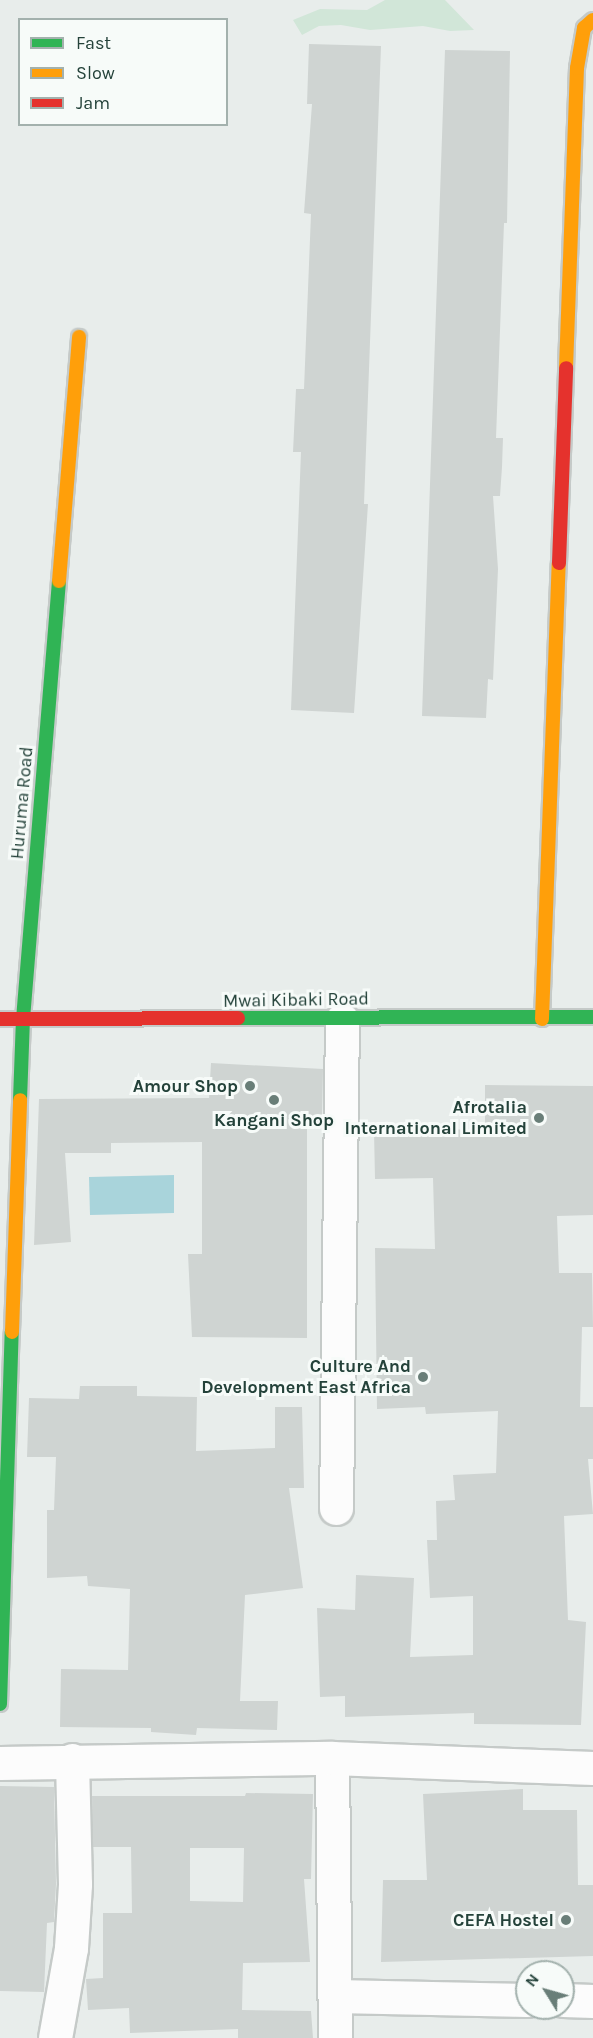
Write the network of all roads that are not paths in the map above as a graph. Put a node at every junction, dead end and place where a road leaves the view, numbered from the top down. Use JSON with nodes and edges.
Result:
{"nodes":[{"id":1,"x":593,"y":20,"type":"edge"},
{"id":2,"x":79,"y":337,"type":"dead end"},
{"id":3,"x":593,"y":1017,"type":"edge"},
{"id":4,"x":0,"y":1019,"type":"edge"},
{"id":5,"x":22,"y":1019,"type":"junction"},
{"id":6,"x":542,"y":1019,"type":"junction"},
{"id":7,"x":342,"y":1020,"type":"junction"},
{"id":8,"x":336,"y":1508,"type":"dead end"},
{"id":9,"x":0,"y":1704,"type":"edge"},
{"id":10,"x":332,"y":1758,"type":"junction"},
{"id":11,"x":72,"y":1760,"type":"junction"},
{"id":12,"x":0,"y":1764,"type":"edge"},
{"id":13,"x":593,"y":1768,"type":"edge"},
{"id":14,"x":335,"y":1996,"type":"junction"},
{"id":15,"x":515,"y":2000,"type":"edge"},
{"id":16,"x":575,"y":2000,"type":"edge"},
{"id":17,"x":593,"y":2001,"type":"edge"},
{"id":18,"x":55,"y":2038,"type":"edge"},
{"id":19,"x":335,"y":2038,"type":"edge"}],
"edges":[{"from":1,"to":6,"type":"street"},
{"from":2,"to":5,"type":"street","name":"Huruma Road"},
{"from":3,"to":6,"type":"street","name":"Mwai Kibaki Road"},
{"from":4,"to":5,"type":"street","name":"Mwai Kibaki Road"},
{"from":5,"to":7,"type":"street","name":"Mwai Kibaki Road"},
{"from":5,"to":9,"type":"street","name":"Huruma Road"},
{"from":6,"to":7,"type":"street","name":"Mwai Kibaki Road"},
{"from":7,"to":8,"type":"street"},
{"from":10,"to":11,"type":"street"},
{"from":10,"to":13,"type":"street"},
{"from":10,"to":14,"type":"street"},
{"from":11,"to":12,"type":"street"},
{"from":11,"to":18,"type":"street"},
{"from":14,"to":15,"type":"street"},
{"from":14,"to":19,"type":"street"},
{"from":16,"to":17,"type":"street"}]}
